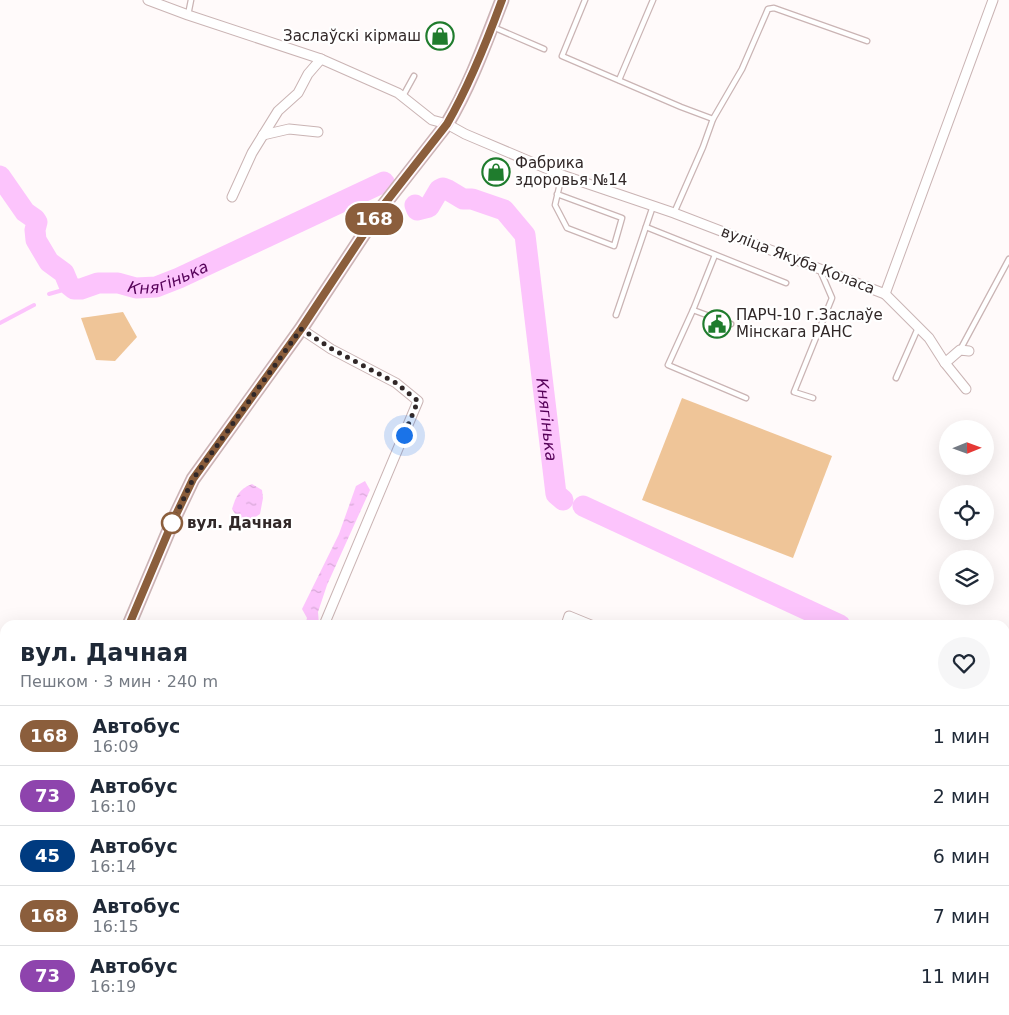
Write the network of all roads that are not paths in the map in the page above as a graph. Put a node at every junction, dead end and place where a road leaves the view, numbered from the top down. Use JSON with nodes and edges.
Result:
{"nodes":[{"id":1,"x":148,"y":0,"type":"edge"},
{"id":2,"x":191,"y":0,"type":"edge"},
{"id":3,"x":502,"y":0,"type":"edge"},
{"id":4,"x":585,"y":0,"type":"edge"},
{"id":5,"x":653,"y":0,"type":"edge"},
{"id":6,"x":993,"y":0,"type":"edge"},
{"id":7,"x":188,"y":15,"type":"junction"},
{"id":8,"x":492,"y":27,"type":"junction"},
{"id":9,"x":867,"y":41,"type":"dead end"},
{"id":10,"x":544,"y":49,"type":"dead end"},
{"id":11,"x":321,"y":59,"type":"junction"},
{"id":12,"x":414,"y":76,"type":"dead end"},
{"id":13,"x":619,"y":80,"type":"junction"},
{"id":14,"x":403,"y":96,"type":"junction"},
{"id":15,"x":713,"y":119,"type":"junction"},
{"id":16,"x":447,"y":124,"type":"junction"},
{"id":17,"x":318,"y":132,"type":"dead end"},
{"id":18,"x":263,"y":135,"type":"junction"},
{"id":19,"x":562,"y":175,"type":"junction"},
{"id":20,"x":557,"y":194,"type":"junction"},
{"id":21,"x":232,"y":197,"type":"dead end"},
{"id":22,"x":652,"y":206,"type":"junction"},
{"id":23,"x":674,"y":213,"type":"junction"},
{"id":24,"x":646,"y":227,"type":"junction"},
{"id":25,"x":715,"y":255,"type":"junction"},
{"id":26,"x":1009,"y":258,"type":"edge"},
{"id":27,"x":819,"y":269,"type":"junction"},
{"id":28,"x":786,"y":283,"type":"dead end"},
{"id":29,"x":885,"y":294,"type":"junction"},
{"id":30,"x":693,"y":310,"type":"junction"},
{"id":31,"x":616,"y":315,"type":"dead end"},
{"id":32,"x":732,"y":324,"type":"dead end"},
{"id":33,"x":918,"y":328,"type":"junction"},
{"id":34,"x":301,"y":329,"type":"junction"},
{"id":35,"x":964,"y":351,"type":"joint"},
{"id":36,"x":945,"y":363,"type":"junction"},
{"id":37,"x":896,"y":378,"type":"dead end"},
{"id":38,"x":966,"y":389,"type":"dead end"},
{"id":39,"x":746,"y":398,"type":"dead end"},
{"id":40,"x":813,"y":398,"type":"dead end"},
{"id":41,"x":131,"y":620,"type":"edge"},
{"id":42,"x":326,"y":620,"type":"edge"}],
"edges":[{"from":1,"to":7,"type":"street","name":"вуліца Якуба Коласа"},
{"from":2,"to":7,"type":"lane"},
{"from":3,"to":8,"type":"main road"},
{"from":4,"to":13,"type":"lane"},
{"from":5,"to":13,"type":"lane"},
{"from":6,"to":29,"type":"street","name":"вуліца Якуба Коласа"},
{"from":7,"to":11,"type":"street","name":"вуліца Якуба Коласа"},
{"from":8,"to":10,"type":"lane"},
{"from":8,"to":16,"type":"main road"},
{"from":9,"to":15,"type":"lane"},
{"from":11,"to":14,"type":"street","name":"вуліца Якуба Коласа"},
{"from":11,"to":18,"type":"street"},
{"from":12,"to":14,"type":"lane"},
{"from":13,"to":15,"type":"lane"},
{"from":14,"to":16,"type":"street","name":"вуліца Якуба Коласа"},
{"from":15,"to":23,"type":"lane"},
{"from":16,"to":19,"type":"street","name":"вуліца Якуба Коласа"},
{"from":16,"to":34,"type":"main road"},
{"from":17,"to":18,"type":"street"},
{"from":18,"to":21,"type":"street"},
{"from":19,"to":20,"type":"lane"},
{"from":19,"to":22,"type":"street","name":"вуліца Якуба Коласа"},
{"from":20,"to":20,"type":"lane"},
{"from":22,"to":23,"type":"street","name":"вуліца Якуба Коласа"},
{"from":22,"to":24,"type":"lane"},
{"from":23,"to":27,"type":"street","name":"вуліца Якуба Коласа"},
{"from":24,"to":25,"type":"lane"},
{"from":24,"to":31,"type":"lane"},
{"from":25,"to":28,"type":"lane"},
{"from":25,"to":30,"type":"lane"},
{"from":26,"to":35,"type":"lane"},
{"from":27,"to":29,"type":"street","name":"вуліца Якуба Коласа"},
{"from":27,"to":40,"type":"lane"},
{"from":29,"to":33,"type":"street"},
{"from":30,"to":32,"type":"lane"},
{"from":30,"to":39,"type":"lane"},
{"from":33,"to":36,"type":"street"},
{"from":33,"to":37,"type":"lane"},
{"from":34,"to":41,"type":"main road"},
{"from":34,"to":42,"type":"street"},
{"from":35,"to":36,"type":"street"},
{"from":36,"to":38,"type":"street"}]}
